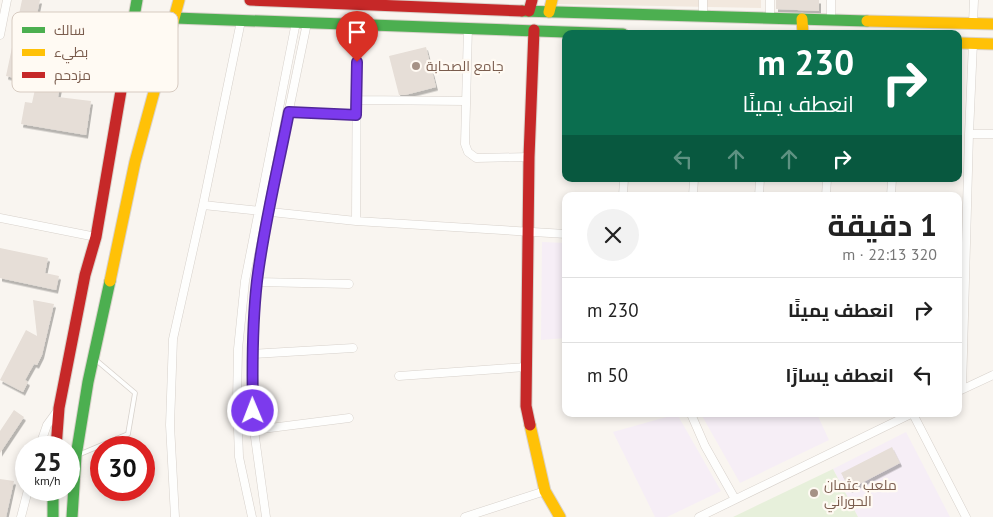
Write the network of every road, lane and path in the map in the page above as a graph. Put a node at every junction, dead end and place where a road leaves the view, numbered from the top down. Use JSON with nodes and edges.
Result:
{"nodes":[{"id":1,"x":7,"y":0,"type":"edge"},
{"id":2,"x":250,"y":0,"type":"edge"},
{"id":3,"x":552,"y":0,"type":"edge"},
{"id":4,"x":703,"y":0,"type":"edge"},
{"id":5,"x":770,"y":0,"type":"edge"},
{"id":6,"x":831,"y":0,"type":"edge"},
{"id":7,"x":974,"y":0,"type":"edge"},
{"id":8,"x":300,"y":2,"type":"edge"},
{"id":9,"x":313,"y":2,"type":"edge"},
{"id":10,"x":531,"y":6,"type":"edge"},
{"id":11,"x":433,"y":8,"type":"junction"},
{"id":12,"x":549,"y":12,"type":"junction"},
{"id":13,"x":575,"y":13,"type":"junction"},
{"id":14,"x":703,"y":16,"type":"junction"},
{"id":15,"x":178,"y":18,"type":"edge"},
{"id":16,"x":770,"y":18,"type":"junction"},
{"id":17,"x":802,"y":19,"type":"junction"},
{"id":18,"x":830,"y":20,"type":"junction"},
{"id":19,"x":241,"y":21,"type":"junction"},
{"id":20,"x":301,"y":22,"type":"junction"},
{"id":21,"x":973,"y":23,"type":"junction"},
{"id":22,"x":357,"y":24,"type":"junction"},
{"id":23,"x":993,"y":24,"type":"edge"},
{"id":24,"x":434,"y":26,"type":"junction"},
{"id":25,"x":468,"y":27,"type":"junction"},
{"id":26,"x":534,"y":30,"type":"junction"},
{"id":27,"x":576,"y":30,"type":"edge"},
{"id":28,"x":803,"y":30,"type":"edge"},
{"id":29,"x":562,"y":31,"type":"edge"},
{"id":30,"x":0,"y":35,"type":"edge"},
{"id":31,"x":962,"y":43,"type":"edge"},
{"id":32,"x":973,"y":43,"type":"junction"},
{"id":33,"x":993,"y":44,"type":"edge"},
{"id":34,"x":121,"y":92,"type":"edge"},
{"id":35,"x":154,"y":92,"type":"edge"},
{"id":36,"x":356,"y":100,"type":"junction"},
{"id":37,"x":466,"y":101,"type":"junction"},
{"id":38,"x":289,"y":112,"type":"junction"},
{"id":39,"x":356,"y":115,"type":"junction"},
{"id":40,"x":969,"y":134,"type":"junction"},
{"id":41,"x":993,"y":134,"type":"edge"},
{"id":42,"x":529,"y":158,"type":"junction"},
{"id":43,"x":203,"y":205,"type":"junction"},
{"id":44,"x":258,"y":210,"type":"junction"},
{"id":45,"x":268,"y":211,"type":"junction"},
{"id":46,"x":0,"y":218,"type":"edge"},
{"id":47,"x":356,"y":221,"type":"junction"},
{"id":48,"x":528,"y":233,"type":"junction"},
{"id":49,"x":562,"y":234,"type":"edge"},
{"id":50,"x":96,"y":237,"type":"junction"},
{"id":51,"x":257,"y":282,"type":"junction"},
{"id":52,"x":349,"y":284,"type":"dead end"},
{"id":53,"x":962,"y":294,"type":"edge"},
{"id":54,"x":353,"y":348,"type":"dead end"},
{"id":55,"x":252,"y":354,"type":"junction"},
{"id":56,"x":94,"y":358,"type":"junction"},
{"id":57,"x":526,"y":367,"type":"junction"},
{"id":58,"x":993,"y":375,"type":"edge"},
{"id":59,"x":399,"y":376,"type":"dead end"},
{"id":60,"x":962,"y":389,"type":"edge"},
{"id":61,"x":59,"y":408,"type":"junction"},
{"id":62,"x":692,"y":417,"type":"edge"},
{"id":63,"x":906,"y":417,"type":"edge"},
{"id":64,"x":914,"y":417,"type":"edge"},
{"id":65,"x":349,"y":418,"type":"dead end"},
{"id":66,"x":254,"y":430,"type":"junction"},
{"id":67,"x":43,"y":436,"type":"edge"},
{"id":68,"x":57,"y":436,"type":"edge"},
{"id":69,"x":80,"y":436,"type":"edge"},
{"id":70,"x":80,"y":454,"type":"edge"},
{"id":71,"x":545,"y":491,"type":"junction"},
{"id":72,"x":735,"y":499,"type":"junction"},
{"id":73,"x":25,"y":501,"type":"edge"},
{"id":74,"x":53,"y":501,"type":"edge"},
{"id":75,"x":73,"y":501,"type":"edge"},
{"id":76,"x":21,"y":517,"type":"edge"},
{"id":77,"x":53,"y":517,"type":"edge"},
{"id":78,"x":72,"y":517,"type":"edge"},
{"id":79,"x":175,"y":517,"type":"edge"},
{"id":80,"x":252,"y":517,"type":"edge"},
{"id":81,"x":266,"y":517,"type":"edge"},
{"id":82,"x":465,"y":517,"type":"edge"},
{"id":83,"x":560,"y":517,"type":"edge"},
{"id":84,"x":698,"y":517,"type":"edge"},
{"id":85,"x":966,"y":517,"type":"edge"}],
"edges":[{"from":1,"to":30,"type":"street"},
{"from":2,"to":8,"type":"main road"},
{"from":3,"to":12,"type":"main road"},
{"from":4,"to":14,"type":"street"},
{"from":5,"to":16,"type":"street"},
{"from":6,"to":18,"type":"street"},
{"from":7,"to":21,"type":"street"},
{"from":8,"to":9,"type":"main road"},
{"from":9,"to":11,"type":"main road"},
{"from":10,"to":11,"type":"main road"},
{"from":10,"to":12,"type":"main road"},
{"from":11,"to":24,"type":"main road"},
{"from":12,"to":13,"type":"main road"},
{"from":13,"to":14,"type":"main road"},
{"from":13,"to":27,"type":"main road"},
{"from":14,"to":16,"type":"main road"},
{"from":15,"to":19,"type":"main road"},
{"from":16,"to":17,"type":"main road"},
{"from":17,"to":18,"type":"main road"},
{"from":17,"to":28,"type":"main road"},
{"from":18,"to":21,"type":"main road"},
{"from":19,"to":20,"type":"main road"},
{"from":19,"to":43,"type":"street"},
{"from":20,"to":22,"type":"main road"},
{"from":20,"to":38,"type":"street"},
{"from":20,"to":44,"type":"street"},
{"from":21,"to":23,"type":"main road"},
{"from":22,"to":24,"type":"main road"},
{"from":22,"to":36,"type":"street"},
{"from":24,"to":25,"type":"main road"},
{"from":25,"to":26,"type":"main road"},
{"from":25,"to":37,"type":"street"},
{"from":26,"to":29,"type":"main road"},
{"from":26,"to":42,"type":"main road"},
{"from":31,"to":32,"type":"main road"},
{"from":32,"to":33,"type":"main road"},
{"from":32,"to":40,"type":"street"},
{"from":34,"to":50,"type":"main road"},
{"from":35,"to":56,"type":"main road"},
{"from":36,"to":37,"type":"street"},
{"from":36,"to":39,"type":"street"},
{"from":37,"to":42,"type":"street"},
{"from":38,"to":39,"type":"street"},
{"from":38,"to":45,"type":"street"},
{"from":39,"to":47,"type":"street"},
{"from":40,"to":41,"type":"street"},
{"from":40,"to":53,"type":"street"},
{"from":42,"to":48,"type":"main road"},
{"from":43,"to":44,"type":"street"},
{"from":43,"to":79,"type":"street"},
{"from":44,"to":45,"type":"street"},
{"from":44,"to":80,"type":"street"},
{"from":45,"to":47,"type":"street"},
{"from":45,"to":51,"type":"street"},
{"from":46,"to":50,"type":"street"},
{"from":47,"to":48,"type":"street"},
{"from":48,"to":49,"type":"street"},
{"from":48,"to":57,"type":"main road"},
{"from":50,"to":61,"type":"main road"},
{"from":51,"to":52,"type":"street"},
{"from":51,"to":55,"type":"street"},
{"from":54,"to":55,"type":"street"},
{"from":55,"to":66,"type":"street"},
{"from":56,"to":69,"type":"main road"},
{"from":56,"to":70,"type":"lane"},
{"from":57,"to":59,"type":"street"},
{"from":57,"to":71,"type":"main road"},
{"from":58,"to":60,"type":"street"},
{"from":61,"to":67,"type":"street"},
{"from":61,"to":68,"type":"main road"},
{"from":62,"to":72,"type":"street"},
{"from":63,"to":72,"type":"street"},
{"from":64,"to":85,"type":"street"},
{"from":65,"to":66,"type":"street"},
{"from":66,"to":81,"type":"street"},
{"from":71,"to":82,"type":"street"},
{"from":71,"to":83,"type":"main road"},
{"from":72,"to":84,"type":"street"},
{"from":73,"to":76,"type":"street"},
{"from":74,"to":77,"type":"main road"},
{"from":75,"to":78,"type":"main road"}]}
